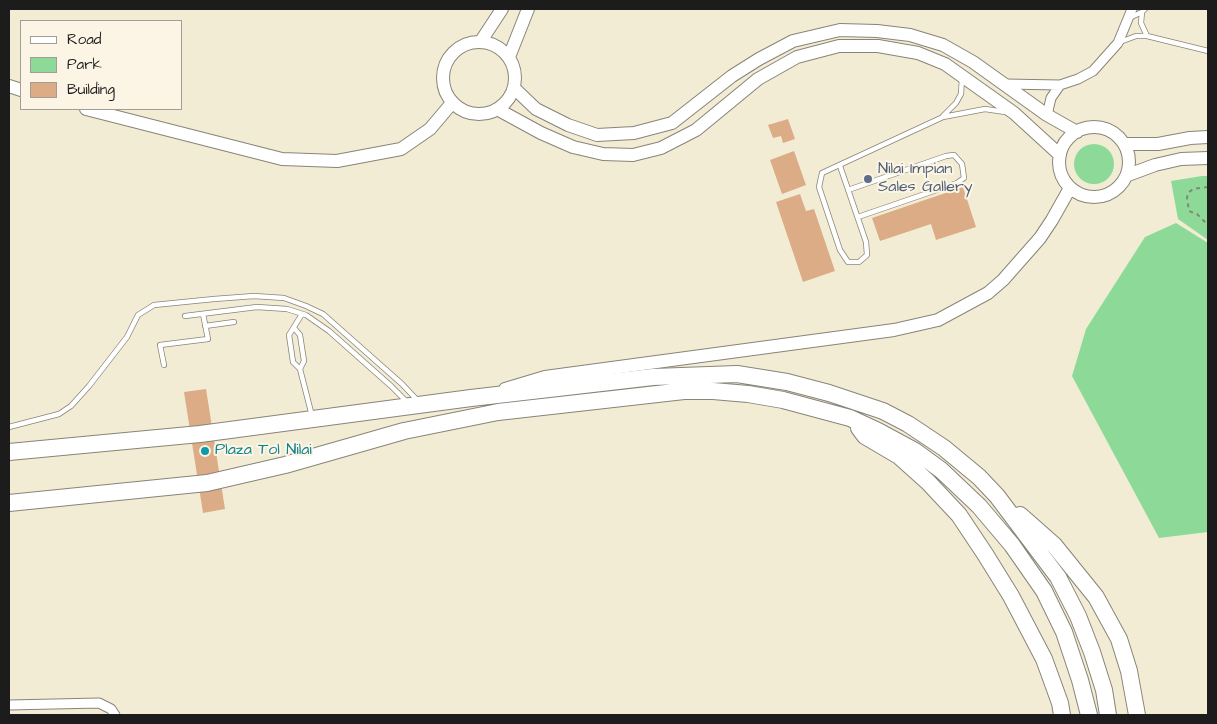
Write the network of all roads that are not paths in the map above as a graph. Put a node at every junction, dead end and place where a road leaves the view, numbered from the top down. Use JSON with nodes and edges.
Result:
{"nodes":[{"id":1,"x":502,"y":9,"type":"edge"},
{"id":2,"x":528,"y":9,"type":"edge"},
{"id":3,"x":1132,"y":9,"type":"edge"},
{"id":4,"x":1144,"y":10,"type":"edge"},
{"id":5,"x":1129,"y":18,"type":"junction"},
{"id":6,"x":1147,"y":36,"type":"junction"},
{"id":7,"x":481,"y":41,"type":"junction"},
{"id":8,"x":1118,"y":43,"type":"junction"},
{"id":9,"x":1208,"y":51,"type":"edge"},
{"id":10,"x":509,"y":57,"type":"junction"},
{"id":11,"x":962,"y":76,"type":"junction"},
{"id":12,"x":1005,"y":84,"type":"junction"},
{"id":13,"x":1060,"y":85,"type":"junction"},
{"id":14,"x":514,"y":88,"type":"junction"},
{"id":15,"x":452,"y":103,"type":"junction"},
{"id":16,"x":497,"y":109,"type":"junction"},
{"id":17,"x":90,"y":110,"type":"edge"},
{"id":18,"x":1014,"y":113,"type":"junction"},
{"id":19,"x":1047,"y":115,"type":"junction"},
{"id":20,"x":942,"y":117,"type":"junction"},
{"id":21,"x":1077,"y":132,"type":"junction"},
{"id":22,"x":1208,"y":137,"type":"edge"},
{"id":23,"x":1125,"y":144,"type":"junction"},
{"id":24,"x":1060,"y":155,"type":"junction"},
{"id":25,"x":1208,"y":158,"type":"edge"},
{"id":26,"x":840,"y":166,"type":"junction"},
{"id":27,"x":1128,"y":175,"type":"junction"},
{"id":28,"x":1070,"y":188,"type":"junction"},
{"id":29,"x":848,"y":190,"type":"junction"},
{"id":30,"x":858,"y":217,"type":"junction"},
{"id":31,"x":203,"y":314,"type":"junction"},
{"id":32,"x":302,"y":314,"type":"junction"},
{"id":33,"x":186,"y":316,"type":"dead end"},
{"id":34,"x":234,"y":322,"type":"dead end"},
{"id":35,"x":205,"y":326,"type":"junction"},
{"id":36,"x":294,"y":328,"type":"junction"},
{"id":37,"x":164,"y":365,"type":"dead end"},
{"id":38,"x":300,"y":369,"type":"junction"},
{"id":39,"x":471,"y":398,"type":"junction"},
{"id":40,"x":417,"y":406,"type":"junction"},
{"id":41,"x":850,"y":418,"type":"junction"},
{"id":42,"x":313,"y":420,"type":"junction"},
{"id":43,"x":9,"y":427,"type":"edge"},
{"id":44,"x":9,"y":452,"type":"edge"},
{"id":45,"x":997,"y":496,"type":"junction"},
{"id":46,"x":9,"y":503,"type":"edge"},
{"id":47,"x":9,"y":705,"type":"edge"},
{"id":48,"x":115,"y":715,"type":"edge"},
{"id":49,"x":1062,"y":715,"type":"edge"},
{"id":50,"x":1089,"y":715,"type":"edge"},
{"id":51,"x":1108,"y":715,"type":"edge"},
{"id":52,"x":1137,"y":715,"type":"edge"}],
"edges":[{"from":1,"to":7,"type":"street"},
{"from":2,"to":10,"type":"street"},
{"from":3,"to":5,"type":"street"},
{"from":4,"to":5,"type":"lane"},
{"from":4,"to":6,"type":"lane"},
{"from":5,"to":8,"type":"street"},
{"from":6,"to":8,"type":"lane"},
{"from":6,"to":9,"type":"lane"},
{"from":7,"to":10,"type":"street"},
{"from":7,"to":15,"type":"street"},
{"from":8,"to":13,"type":"street"},
{"from":10,"to":14,"type":"street"},
{"from":11,"to":16,"type":"street"},
{"from":11,"to":18,"type":"street"},
{"from":11,"to":20,"type":"lane"},
{"from":12,"to":13,"type":"street"},
{"from":12,"to":14,"type":"street"},
{"from":12,"to":19,"type":"street"},
{"from":13,"to":19,"type":"street"},
{"from":14,"to":16,"type":"street"},
{"from":15,"to":16,"type":"street"},
{"from":15,"to":17,"type":"street"},
{"from":18,"to":20,"type":"lane"},
{"from":18,"to":24,"type":"street"},
{"from":19,"to":21,"type":"street"},
{"from":20,"to":26,"type":"lane"},
{"from":21,"to":23,"type":"street"},
{"from":21,"to":24,"type":"street"},
{"from":22,"to":23,"type":"street"},
{"from":23,"to":27,"type":"street"},
{"from":24,"to":28,"type":"street"},
{"from":25,"to":27,"type":"street"},
{"from":26,"to":29,"type":"lane"},
{"from":26,"to":30,"type":"lane"},
{"from":27,"to":28,"type":"street"},
{"from":28,"to":39,"type":"street"},
{"from":29,"to":30,"type":"lane"},
{"from":29,"to":30,"type":"lane"},
{"from":31,"to":32,"type":"lane"},
{"from":31,"to":33,"type":"lane"},
{"from":31,"to":35,"type":"lane"},
{"from":32,"to":36,"type":"lane"},
{"from":32,"to":40,"type":"lane"},
{"from":34,"to":35,"type":"lane"},
{"from":35,"to":37,"type":"lane"},
{"from":36,"to":38,"type":"lane"},
{"from":36,"to":38,"type":"lane"},
{"from":38,"to":42,"type":"lane"},
{"from":39,"to":40,"type":"highway"},
{"from":39,"to":45,"type":"highway"},
{"from":40,"to":42,"type":"highway"},
{"from":40,"to":43,"type":"lane"},
{"from":41,"to":46,"type":"highway"},
{"from":41,"to":49,"type":"highway"},
{"from":41,"to":50,"type":"highway"},
{"from":42,"to":44,"type":"highway"},
{"from":45,"to":51,"type":"highway"},
{"from":45,"to":52,"type":"highway"},
{"from":47,"to":48,"type":"street"}]}
